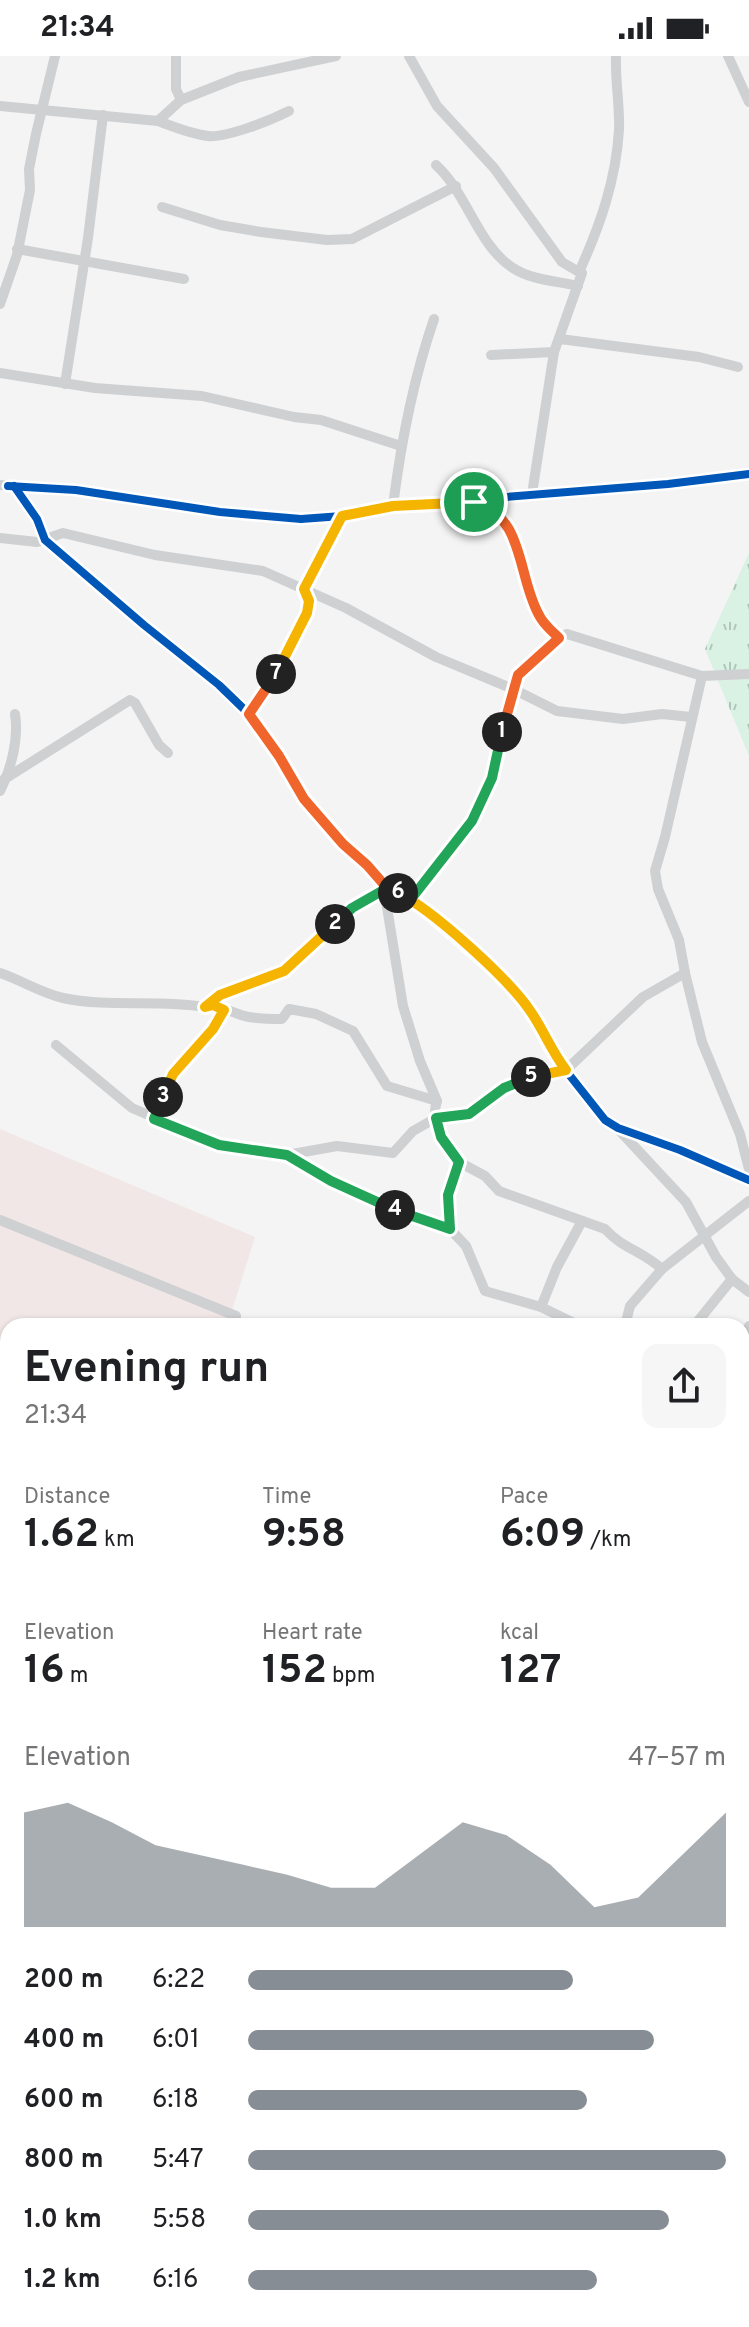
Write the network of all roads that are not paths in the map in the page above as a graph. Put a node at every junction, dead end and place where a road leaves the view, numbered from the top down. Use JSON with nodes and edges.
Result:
{"nodes":[{"id":1,"x":55,"y":56,"type":"edge"},
{"id":2,"x":176,"y":56,"type":"edge"},
{"id":3,"x":336,"y":56,"type":"edge"},
{"id":4,"x":409,"y":56,"type":"edge"},
{"id":5,"x":616,"y":56,"type":"edge"},
{"id":6,"x":728,"y":56,"type":"edge"},
{"id":7,"x":181,"y":100,"type":"junction"},
{"id":8,"x":749,"y":102,"type":"edge"},
{"id":9,"x":0,"y":106,"type":"edge"},
{"id":10,"x":41,"y":108,"type":"junction"},
{"id":11,"x":289,"y":111,"type":"dead end"},
{"id":12,"x":103,"y":115,"type":"junction"},
{"id":13,"x":158,"y":121,"type":"junction"},
{"id":14,"x":436,"y":165,"type":"dead end"},
{"id":15,"x":456,"y":186,"type":"junction"},
{"id":16,"x":162,"y":207,"type":"dead end"},
{"id":17,"x":17,"y":249,"type":"junction"},
{"id":18,"x":85,"y":260,"type":"junction"},
{"id":19,"x":579,"y":272,"type":"junction"},
{"id":20,"x":184,"y":279,"type":"dead end"},
{"id":21,"x":578,"y":286,"type":"junction"},
{"id":22,"x":0,"y":304,"type":"edge"},
{"id":23,"x":434,"y":319,"type":"dead end"},
{"id":24,"x":560,"y":339,"type":"junction"},
{"id":25,"x":554,"y":352,"type":"junction"},
{"id":26,"x":491,"y":355,"type":"dead end"},
{"id":27,"x":738,"y":367,"type":"dead end"},
{"id":28,"x":0,"y":373,"type":"edge"},
{"id":29,"x":65,"y":384,"type":"junction"},
{"id":30,"x":401,"y":446,"type":"junction"},
{"id":31,"x":749,"y":474,"type":"edge"},
{"id":32,"x":0,"y":485,"type":"edge"},
{"id":33,"x":14,"y":486,"type":"junction"},
{"id":34,"x":532,"y":494,"type":"junction"},
{"id":35,"x":474,"y":502,"type":"junction"},
{"id":36,"x":393,"y":506,"type":"junction"},
{"id":37,"x":342,"y":516,"type":"junction"},
{"id":38,"x":0,"y":538,"type":"edge"},
{"id":39,"x":45,"y":540,"type":"junction"},
{"id":40,"x":304,"y":589,"type":"junction"},
{"id":41,"x":559,"y":638,"type":"junction"},
{"id":42,"x":749,"y":674,"type":"edge"},
{"id":43,"x":702,"y":676,"type":"junction"},
{"id":44,"x":513,"y":689,"type":"junction"},
{"id":45,"x":15,"y":714,"type":"dead end"},
{"id":46,"x":249,"y":714,"type":"junction"},
{"id":47,"x":691,"y":717,"type":"junction"},
{"id":48,"x":168,"y":753,"type":"dead end"},
{"id":49,"x":1,"y":786,"type":"edge"},
{"id":50,"x":386,"y":888,"type":"junction"},
{"id":51,"x":411,"y":899,"type":"junction"},
{"id":52,"x":0,"y":973,"type":"edge"},
{"id":53,"x":685,"y":973,"type":"junction"},
{"id":54,"x":205,"y":1007,"type":"junction"},
{"id":55,"x":224,"y":1010,"type":"junction"},
{"id":56,"x":56,"y":1045,"type":"dead end"},
{"id":57,"x":566,"y":1070,"type":"junction"},
{"id":58,"x":437,"y":1101,"type":"junction"},
{"id":59,"x":436,"y":1118,"type":"junction"},
{"id":60,"x":154,"y":1119,"type":"junction"},
{"id":61,"x":618,"y":1128,"type":"junction"},
{"id":62,"x":287,"y":1155,"type":"junction"},
{"id":63,"x":459,"y":1162,"type":"junction"},
{"id":64,"x":749,"y":1169,"type":"edge"},
{"id":65,"x":749,"y":1180,"type":"edge"},
{"id":66,"x":749,"y":1201,"type":"edge"},
{"id":67,"x":0,"y":1220,"type":"edge"},
{"id":68,"x":582,"y":1221,"type":"junction"},
{"id":69,"x":450,"y":1229,"type":"junction"},
{"id":70,"x":706,"y":1236,"type":"junction"},
{"id":71,"x":662,"y":1269,"type":"junction"},
{"id":72,"x":732,"y":1279,"type":"junction"},
{"id":73,"x":749,"y":1292,"type":"edge"},
{"id":74,"x":541,"y":1307,"type":"junction"},
{"id":75,"x":236,"y":1316,"type":"dead end"},
{"id":76,"x":564,"y":1318,"type":"edge"},
{"id":77,"x":627,"y":1318,"type":"edge"},
{"id":78,"x":700,"y":1318,"type":"edge"}],
"edges":[{"from":1,"to":10,"type":"street"},
{"from":2,"to":7,"type":"street"},
{"from":3,"to":7,"type":"street"},
{"from":4,"to":19,"type":"street"},
{"from":5,"to":19,"type":"street"},
{"from":6,"to":8,"type":"street"},
{"from":7,"to":13,"type":"street"},
{"from":9,"to":10,"type":"street"},
{"from":10,"to":12,"type":"street"},
{"from":10,"to":17,"type":"street"},
{"from":11,"to":13,"type":"street"},
{"from":12,"to":13,"type":"street"},
{"from":12,"to":18,"type":"street"},
{"from":14,"to":15,"type":"street"},
{"from":15,"to":16,"type":"street"},
{"from":15,"to":21,"type":"street"},
{"from":17,"to":18,"type":"street"},
{"from":17,"to":22,"type":"street"},
{"from":18,"to":20,"type":"street"},
{"from":18,"to":29,"type":"street"},
{"from":19,"to":21,"type":"street"},
{"from":21,"to":24,"type":"street"},
{"from":23,"to":30,"type":"street"},
{"from":24,"to":25,"type":"street"},
{"from":24,"to":27,"type":"street"},
{"from":25,"to":26,"type":"street"},
{"from":25,"to":34,"type":"street"},
{"from":28,"to":29,"type":"street"},
{"from":29,"to":30,"type":"street"},
{"from":30,"to":36,"type":"street"},
{"from":31,"to":34,"type":"street"},
{"from":32,"to":33,"type":"street"},
{"from":33,"to":37,"type":"street"},
{"from":33,"to":39,"type":"street"},
{"from":34,"to":35,"type":"street"},
{"from":35,"to":36,"type":"street"},
{"from":35,"to":41,"type":"street"},
{"from":36,"to":37,"type":"street"},
{"from":37,"to":40,"type":"street"},
{"from":38,"to":39,"type":"street"},
{"from":39,"to":40,"type":"street"},
{"from":39,"to":46,"type":"street"},
{"from":40,"to":44,"type":"street"},
{"from":40,"to":46,"type":"street"},
{"from":41,"to":43,"type":"street"},
{"from":41,"to":44,"type":"street"},
{"from":42,"to":43,"type":"street"},
{"from":43,"to":47,"type":"street"},
{"from":44,"to":47,"type":"street"},
{"from":44,"to":51,"type":"street"},
{"from":45,"to":49,"type":"street"},
{"from":46,"to":50,"type":"street"},
{"from":47,"to":53,"type":"street"},
{"from":48,"to":49,"type":"street"},
{"from":50,"to":51,"type":"street"},
{"from":50,"to":54,"type":"street"},
{"from":50,"to":58,"type":"street"},
{"from":51,"to":57,"type":"street"},
{"from":52,"to":54,"type":"street"},
{"from":53,"to":57,"type":"street"},
{"from":53,"to":64,"type":"street"},
{"from":54,"to":55,"type":"street"},
{"from":55,"to":58,"type":"street"},
{"from":55,"to":60,"type":"street"},
{"from":56,"to":60,"type":"street"},
{"from":57,"to":59,"type":"street"},
{"from":57,"to":61,"type":"street"},
{"from":58,"to":59,"type":"street"},
{"from":59,"to":62,"type":"street"},
{"from":59,"to":63,"type":"street"},
{"from":60,"to":62,"type":"street"},
{"from":61,"to":65,"type":"street"},
{"from":61,"to":70,"type":"street"},
{"from":62,"to":69,"type":"street"},
{"from":63,"to":68,"type":"street"},
{"from":63,"to":69,"type":"street"},
{"from":66,"to":70,"type":"street"},
{"from":67,"to":75,"type":"street"},
{"from":68,"to":71,"type":"street"},
{"from":68,"to":74,"type":"street"},
{"from":69,"to":74,"type":"street"},
{"from":70,"to":71,"type":"street"},
{"from":70,"to":72,"type":"street"},
{"from":71,"to":77,"type":"street"},
{"from":72,"to":73,"type":"street"},
{"from":72,"to":78,"type":"street"},
{"from":74,"to":76,"type":"street"}]}
